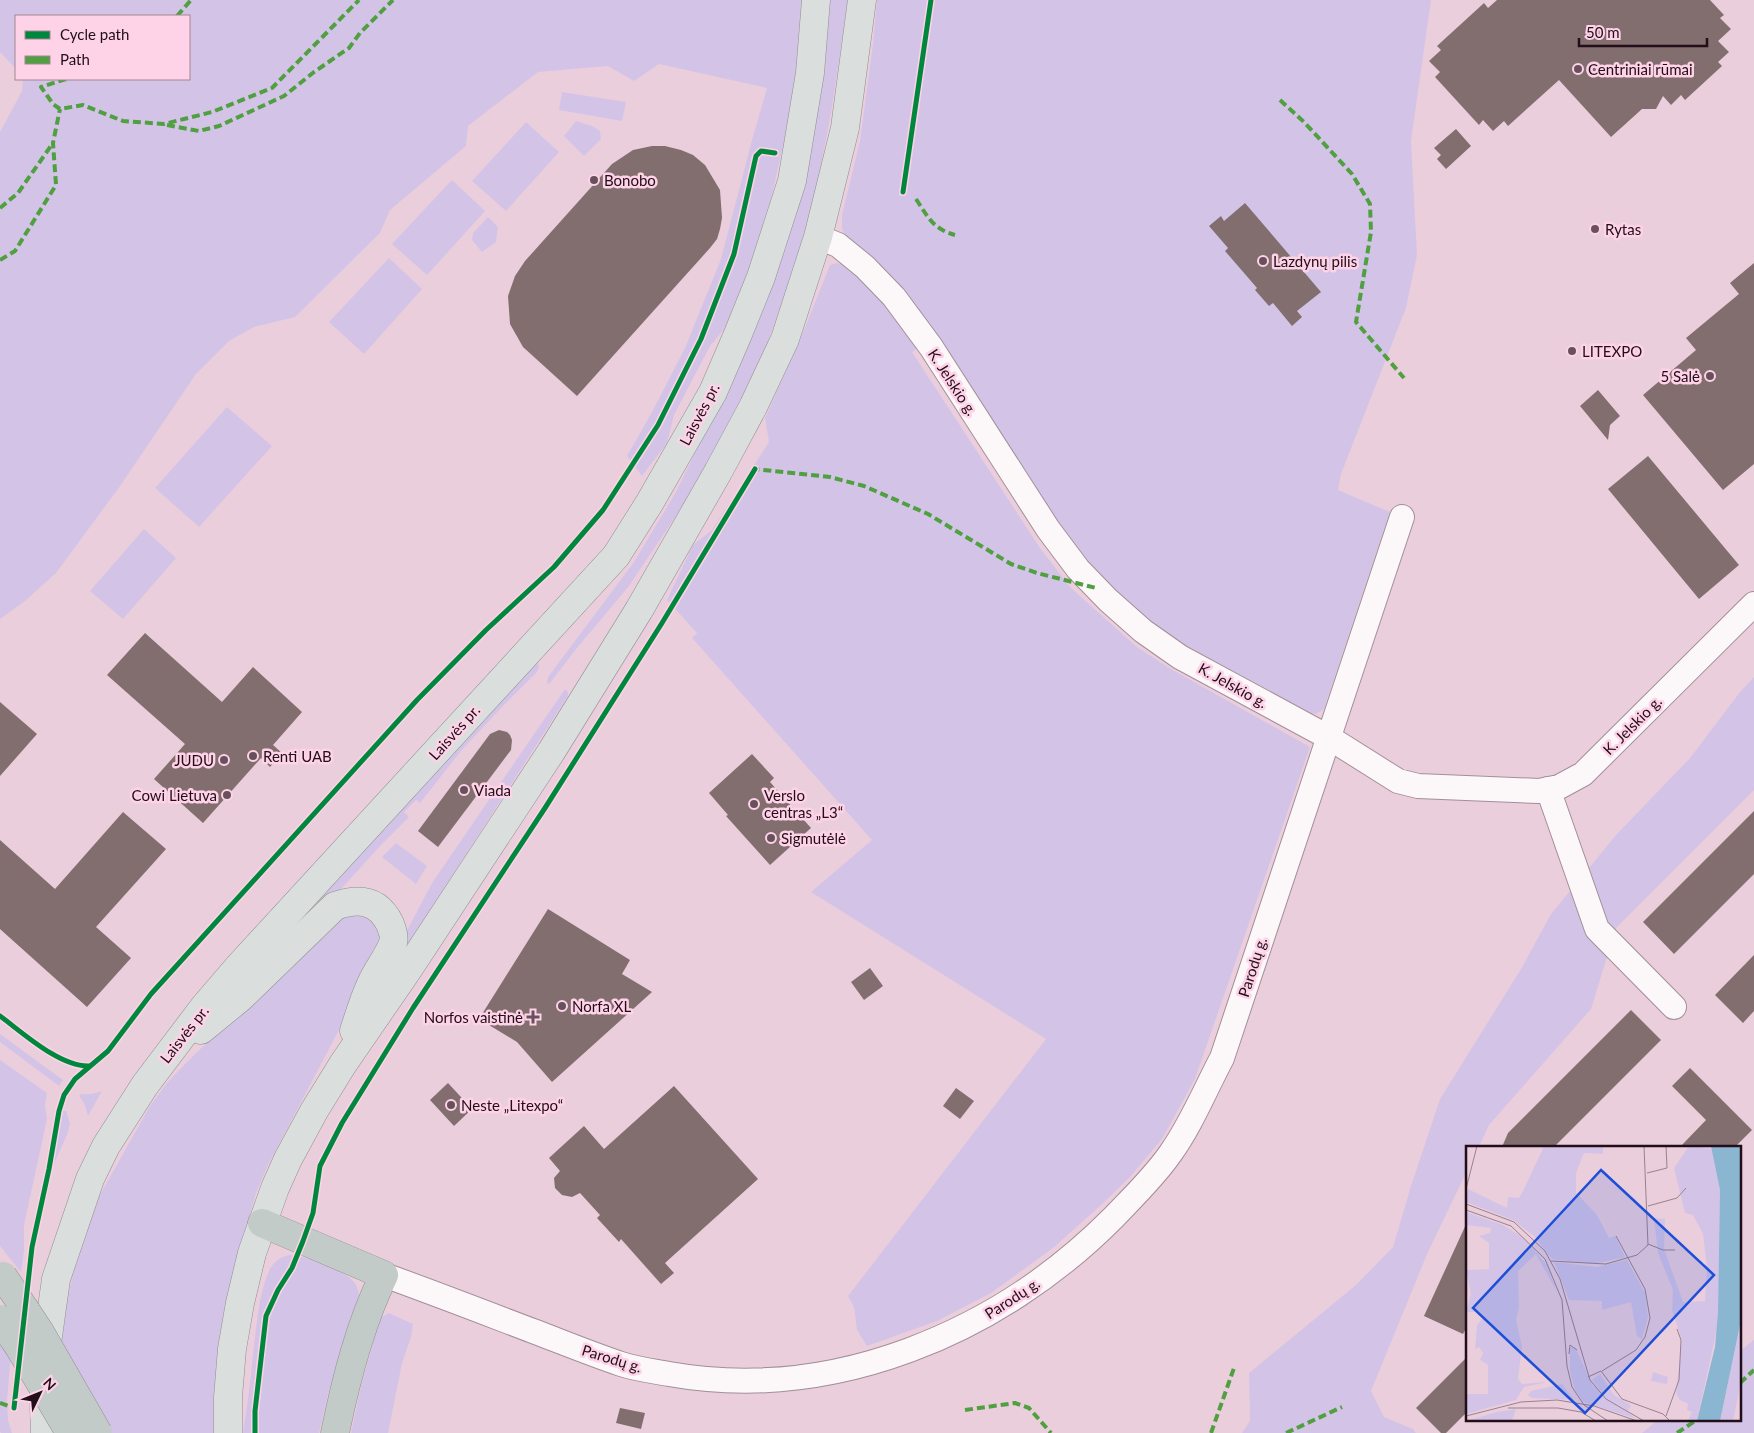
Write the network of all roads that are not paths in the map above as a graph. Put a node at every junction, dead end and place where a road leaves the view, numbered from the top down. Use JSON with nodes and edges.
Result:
{"nodes":[{"id":1,"x":816,"y":0,"type":"edge"},
{"id":2,"x":862,"y":0,"type":"edge"},
{"id":3,"x":818,"y":237,"type":"junction"},
{"id":4,"x":1402,"y":517,"type":"dead end"},
{"id":5,"x":1754,"y":604,"type":"edge"},
{"id":6,"x":1328,"y":737,"type":"junction"},
{"id":7,"x":1548,"y":789,"type":"junction"},
{"id":8,"x":1674,"y":1007,"type":"dead end"},
{"id":9,"x":170,"y":1051,"type":"junction"},
{"id":10,"x":343,"y":1064,"type":"junction"},
{"id":11,"x":262,"y":1223,"type":"junction"},
{"id":12,"x":2,"y":1274,"type":"edge"},
{"id":13,"x":384,"y":1275,"type":"junction"},
{"id":14,"x":0,"y":1319,"type":"edge"},
{"id":15,"x":45,"y":1433,"type":"edge"},
{"id":16,"x":70,"y":1433,"type":"edge"},
{"id":17,"x":98,"y":1433,"type":"edge"},
{"id":18,"x":228,"y":1433,"type":"edge"},
{"id":19,"x":335,"y":1433,"type":"edge"}],
"edges":[{"from":1,"to":9,"type":"main road","name":"Laisvės pr."},
{"from":2,"to":3,"type":"main road"},
{"from":3,"to":6,"type":"street","name":"K. Jelskio g."},
{"from":3,"to":10,"type":"main road"},
{"from":4,"to":6,"type":"street","name":"Parodų g."},
{"from":5,"to":7,"type":"street","name":"K. Jelskio g."},
{"from":6,"to":7,"type":"street","name":"K. Jelskio g."},
{"from":6,"to":13,"type":"street","name":"Parodų g."},
{"from":7,"to":8,"type":"street"},
{"from":9,"to":10,"type":"main road"},
{"from":9,"to":15,"type":"main road","name":"Laisvės pr."},
{"from":10,"to":11,"type":"main road"},
{"from":11,"to":13,"type":"highway"},
{"from":11,"to":18,"type":"main road"},
{"from":12,"to":17,"type":"highway","bridge":true},
{"from":13,"to":19,"type":"highway"},
{"from":14,"to":16,"type":"highway","bridge":true}]}
